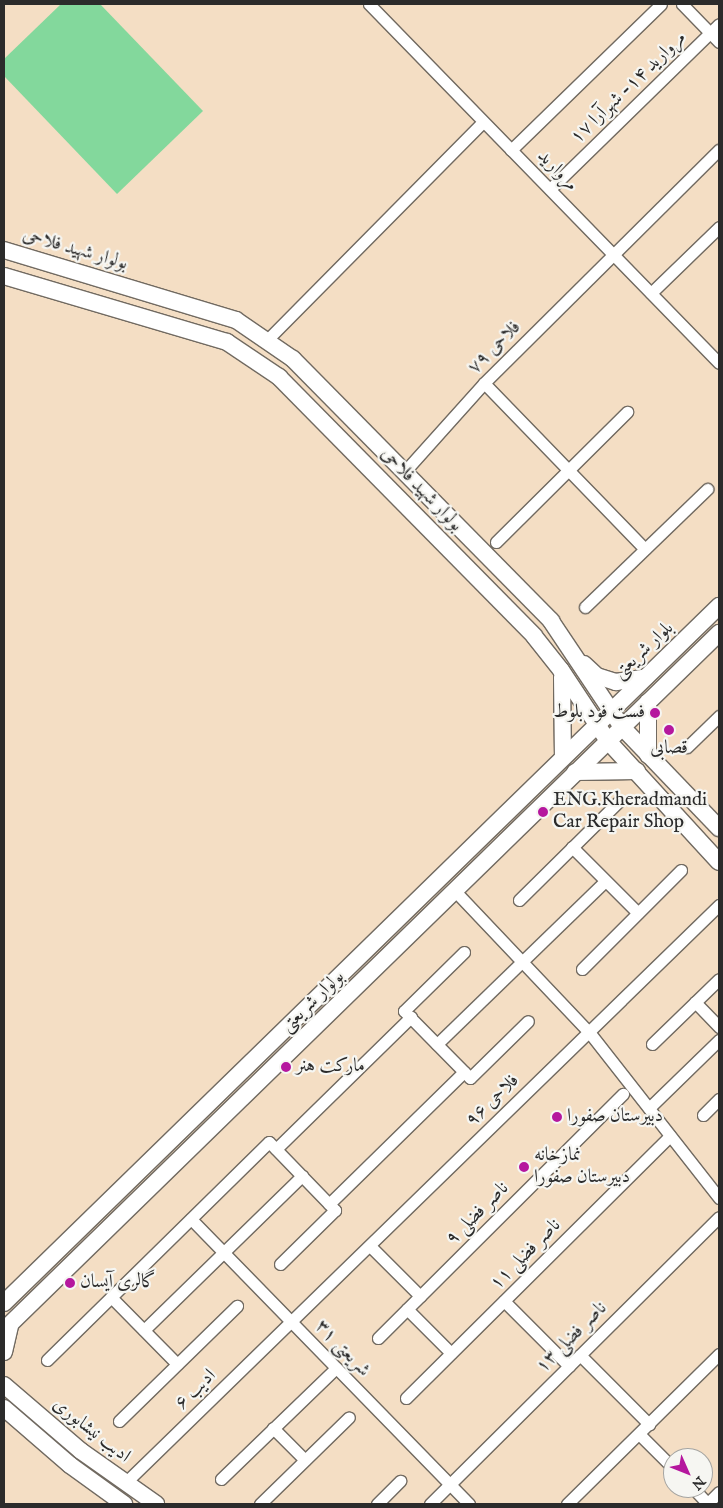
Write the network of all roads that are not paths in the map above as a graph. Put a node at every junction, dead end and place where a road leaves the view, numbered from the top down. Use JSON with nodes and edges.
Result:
{"nodes":[{"id":1,"x":369,"y":4,"type":"edge"},
{"id":2,"x":661,"y":4,"type":"edge"},
{"id":3,"x":682,"y":4,"type":"edge"},
{"id":4,"x":719,"y":24,"type":"edge"},
{"id":5,"x":710,"y":33,"type":"junction"},
{"id":6,"x":719,"y":42,"type":"edge"},
{"id":7,"x":483,"y":122,"type":"junction"},
{"id":8,"x":512,"y":150,"type":"junction"},
{"id":9,"x":719,"y":150,"type":"edge"},
{"id":10,"x":550,"y":189,"type":"junction"},
{"id":11,"x":719,"y":227,"type":"edge"},
{"id":12,"x":4,"y":250,"type":"edge"},
{"id":13,"x":614,"y":255,"type":"junction"},
{"id":14,"x":4,"y":276,"type":"edge"},
{"id":15,"x":651,"y":293,"type":"junction"},
{"id":16,"x":267,"y":340,"type":"junction"},
{"id":17,"x":718,"y":358,"type":"edge"},
{"id":18,"x":484,"y":383,"type":"junction"},
{"id":19,"x":628,"y":412,"type":"dead end"},
{"id":20,"x":406,"y":470,"type":"junction"},
{"id":21,"x":568,"y":470,"type":"junction"},
{"id":22,"x":707,"y":489,"type":"dead end"},
{"id":23,"x":496,"y":542,"type":"dead end"},
{"id":24,"x":645,"y":549,"type":"junction"},
{"id":25,"x":518,"y":585,"type":"junction"},
{"id":26,"x":501,"y":601,"type":"junction"},
{"id":27,"x":719,"y":606,"type":"edge"},
{"id":28,"x":585,"y":607,"type":"dead end"},
{"id":29,"x":719,"y":633,"type":"edge"},
{"id":30,"x":574,"y":655,"type":"junction"},
{"id":31,"x":561,"y":670,"type":"junction"},
{"id":32,"x":646,"y":678,"type":"junction"},
{"id":33,"x":648,"y":702,"type":"junction"},
{"id":34,"x":609,"y":711,"type":"junction"},
{"id":35,"x":719,"y":716,"type":"edge"},
{"id":36,"x":595,"y":725,"type":"junction"},
{"id":37,"x":622,"y":727,"type":"junction"},
{"id":38,"x":608,"y":741,"type":"junction"},
{"id":39,"x":688,"y":747,"type":"dead end"},
{"id":40,"x":648,"y":755,"type":"junction"},
{"id":41,"x":563,"y":756,"type":"junction"},
{"id":42,"x":637,"y":771,"type":"junction"},
{"id":43,"x":575,"y":772,"type":"junction"},
{"id":44,"x":619,"y":801,"type":"dead end"},
{"id":45,"x":719,"y":828,"type":"edge"},
{"id":46,"x":572,"y":847,"type":"junction"},
{"id":47,"x":719,"y":862,"type":"edge"},
{"id":48,"x":681,"y":870,"type":"dead end"},
{"id":49,"x":605,"y":881,"type":"junction"},
{"id":50,"x":455,"y":891,"type":"junction"},
{"id":51,"x":519,"y":900,"type":"dead end"},
{"id":52,"x":719,"y":905,"type":"edge"},
{"id":53,"x":638,"y":913,"type":"junction"},
{"id":54,"x":464,"y":952,"type":"dead end"},
{"id":55,"x":522,"y":961,"type":"junction"},
{"id":56,"x":582,"y":969,"type":"dead end"},
{"id":57,"x":719,"y":979,"type":"edge"},
{"id":58,"x":695,"y":1002,"type":"junction"},
{"id":59,"x":408,"y":1014,"type":"junction"},
{"id":60,"x":528,"y":1021,"type":"dead end"},
{"id":61,"x":719,"y":1027,"type":"edge"},
{"id":62,"x":589,"y":1032,"type":"junction"},
{"id":63,"x":719,"y":1040,"type":"edge"},
{"id":64,"x":437,"y":1044,"type":"junction"},
{"id":65,"x":652,"y":1044,"type":"dead end"},
{"id":66,"x":467,"y":1075,"type":"junction"},
{"id":67,"x":623,"y":1094,"type":"dead end"},
{"id":68,"x":719,"y":1099,"type":"edge"},
{"id":69,"x":649,"y":1108,"type":"junction"},
{"id":70,"x":703,"y":1115,"type":"dead end"},
{"id":71,"x":670,"y":1136,"type":"junction"},
{"id":72,"x":272,"y":1146,"type":"junction"},
{"id":73,"x":302,"y":1176,"type":"junction"},
{"id":74,"x":719,"y":1198,"type":"edge"},
{"id":75,"x":332,"y":1207,"type":"junction"},
{"id":76,"x":719,"y":1217,"type":"edge"},
{"id":77,"x":191,"y":1219,"type":"junction"},
{"id":78,"x":370,"y":1246,"type":"junction"},
{"id":79,"x":224,"y":1252,"type":"junction"},
{"id":80,"x":280,"y":1264,"type":"dead end"},
{"id":81,"x":420,"y":1296,"type":"junction"},
{"id":82,"x":111,"y":1297,"type":"junction"},
{"id":83,"x":504,"y":1301,"type":"junction"},
{"id":84,"x":4,"y":1303,"type":"edge"},
{"id":85,"x":237,"y":1306,"type":"dead end"},
{"id":86,"x":407,"y":1309,"type":"junction"},
{"id":87,"x":291,"y":1322,"type":"junction"},
{"id":88,"x":7,"y":1328,"type":"edge"},
{"id":89,"x":144,"y":1330,"type":"junction"},
{"id":90,"x":378,"y":1338,"type":"dead end"},
{"id":91,"x":4,"y":1352,"type":"edge"},
{"id":92,"x":451,"y":1353,"type":"junction"},
{"id":93,"x":719,"y":1354,"type":"edge"},
{"id":94,"x":580,"y":1355,"type":"junction"},
{"id":95,"x":47,"y":1360,"type":"dead end"},
{"id":96,"x":177,"y":1364,"type":"junction"},
{"id":97,"x":569,"y":1366,"type":"junction"},
{"id":98,"x":336,"y":1368,"type":"junction"},
{"id":99,"x":4,"y":1380,"type":"edge"},
{"id":100,"x":4,"y":1385,"type":"edge"},
{"id":101,"x":406,"y":1398,"type":"dead end"},
{"id":102,"x":4,"y":1408,"type":"edge"},
{"id":103,"x":349,"y":1417,"type":"dead end"},
{"id":104,"x":119,"y":1421,"type":"dead end"},
{"id":105,"x":649,"y":1424,"type":"junction"},
{"id":106,"x":274,"y":1428,"type":"junction"},
{"id":107,"x":639,"y":1434,"type":"junction"},
{"id":108,"x":663,"y":1458,"type":"edge"},
{"id":109,"x":305,"y":1460,"type":"junction"},
{"id":110,"x":221,"y":1479,"type":"dead end"},
{"id":111,"x":400,"y":1481,"type":"dead end"},
{"id":112,"x":126,"y":1484,"type":"junction"},
{"id":113,"x":450,"y":1484,"type":"junction"},
{"id":114,"x":719,"y":1492,"type":"edge"},
{"id":115,"x":124,"y":1504,"type":"edge"},
{"id":116,"x":156,"y":1504,"type":"edge"},
{"id":117,"x":260,"y":1504,"type":"edge"},
{"id":118,"x":377,"y":1504,"type":"edge"},
{"id":119,"x":430,"y":1504,"type":"edge"},
{"id":120,"x":469,"y":1504,"type":"edge"},
{"id":121,"x":567,"y":1504,"type":"edge"},
{"id":122,"x":708,"y":1504,"type":"edge"}],
"edges":[{"from":1,"to":7,"type":"street","name":"مروارید"},
{"from":2,"to":8,"type":"street"},
{"from":3,"to":5,"type":"street"},
{"from":4,"to":5,"type":"street","name":"مروارید ۱۴- شهرآرا ۱۷"},
{"from":5,"to":6,"type":"street"},
{"from":5,"to":10,"type":"street","name":"مروارید ۱۴- شهرآرا ۱۷"},
{"from":7,"to":8,"type":"street","name":"مروارید"},
{"from":7,"to":16,"type":"street"},
{"from":8,"to":10,"type":"street","name":"مروارید"},
{"from":9,"to":13,"type":"street","name":"فلاحی ۷۹"},
{"from":10,"to":13,"type":"street","name":"مروارید"},
{"from":11,"to":15,"type":"street"},
{"from":12,"to":16,"type":"main road","name":"بولوار شهید فلاحی"},
{"from":13,"to":15,"type":"street","name":"مروارید"},
{"from":13,"to":18,"type":"street","name":"فلاحی ۷۹"},
{"from":14,"to":26,"type":"main road","name":"بولوار شهید فلاحی"},
{"from":15,"to":17,"type":"street","name":"مروارید"},
{"from":16,"to":20,"type":"main road","name":"بولوار شهید فلاحی"},
{"from":18,"to":20,"type":"street","name":"فلاحی ۷۹"},
{"from":18,"to":21,"type":"street"},
{"from":19,"to":21,"type":"street"},
{"from":20,"to":25,"type":"main road","name":"بولوار شهید فلاحی"},
{"from":21,"to":23,"type":"street"},
{"from":21,"to":24,"type":"street"},
{"from":22,"to":24,"type":"street"},
{"from":24,"to":28,"type":"street"},
{"from":25,"to":26,"type":"main road"},
{"from":25,"to":30,"type":"main road","name":"بولوار شهید فلاحی"},
{"from":26,"to":31,"type":"main road","name":"بولوار شهید فلاحی"},
{"from":27,"to":32,"type":"main road","name":"بلوار شریعتی"},
{"from":29,"to":33,"type":"main road","name":"بلوار شریعتی"},
{"from":30,"to":32,"type":"main road"},
{"from":30,"to":34,"type":"main road","name":"بولوار شهید فلاحی"},
{"from":31,"to":36,"type":"main road","name":"بولوار شهید فلاحی"},
{"from":31,"to":41,"type":"main road"},
{"from":32,"to":34,"type":"main road","name":"بلوار شریعتی"},
{"from":33,"to":37,"type":"main road","name":"بولوار شریعتی"},
{"from":33,"to":40,"type":"main road"},
{"from":34,"to":36,"type":"main road","name":"بلوار شریعتی"},
{"from":34,"to":37,"type":"main road","name":"بولوار شهید فلاحی"},
{"from":35,"to":39,"type":"street"},
{"from":36,"to":38,"type":"main road","name":"بولوار شهید فلاحی"},
{"from":36,"to":41,"type":"main road","name":"بولوار شریعتی"},
{"from":37,"to":38,"type":"main road","name":"بولوار شریعتی"},
{"from":37,"to":40,"type":"main road","name":"بولوار شهید فلاحی"},
{"from":38,"to":42,"type":"main road","name":"بولوار شهید فلاحی"},
{"from":38,"to":43,"type":"main road","name":"بولوار شریعتی"},
{"from":40,"to":45,"type":"main road","name":"بولوار شهید فلاحی"},
{"from":41,"to":84,"type":"main road","name":"بولوار شریعتی"},
{"from":42,"to":43,"type":"main road"},
{"from":42,"to":47,"type":"main road","name":"بولوار شهید فلاحی"},
{"from":43,"to":50,"type":"main road","name":"بولوار شریعتی"},
{"from":44,"to":46,"type":"street"},
{"from":46,"to":49,"type":"street"},
{"from":46,"to":51,"type":"street"},
{"from":48,"to":53,"type":"street"},
{"from":49,"to":53,"type":"street"},
{"from":49,"to":55,"type":"street"},
{"from":50,"to":55,"type":"street"},
{"from":50,"to":88,"type":"main road","name":"بولوار شریعتی"},
{"from":52,"to":62,"type":"street","name":"فلاحی ۹۶"},
{"from":53,"to":56,"type":"street"},
{"from":54,"to":59,"type":"street"},
{"from":55,"to":62,"type":"street"},
{"from":55,"to":64,"type":"street"},
{"from":57,"to":58,"type":"street"},
{"from":58,"to":61,"type":"street"},
{"from":58,"to":65,"type":"street"},
{"from":59,"to":64,"type":"street"},
{"from":59,"to":72,"type":"street"},
{"from":60,"to":66,"type":"street"},
{"from":62,"to":69,"type":"street"},
{"from":62,"to":78,"type":"street","name":"فلاحی ۹۶"},
{"from":63,"to":69,"type":"street"},
{"from":64,"to":66,"type":"street"},
{"from":66,"to":75,"type":"street"},
{"from":67,"to":81,"type":"street","name":"ناصر فضلی ۹"},
{"from":68,"to":70,"type":"street"},
{"from":69,"to":71,"type":"street"},
{"from":71,"to":74,"type":"street"},
{"from":71,"to":83,"type":"street","name":"ناصر فضلی ۱۱"},
{"from":72,"to":73,"type":"street"},
{"from":72,"to":77,"type":"street"},
{"from":73,"to":75,"type":"street"},
{"from":73,"to":79,"type":"street"},
{"from":75,"to":80,"type":"street"},
{"from":76,"to":94,"type":"street","name":"ناصر فضلی ۱۳"},
{"from":77,"to":79,"type":"street","name":"شریعتی ۳۱"},
{"from":77,"to":82,"type":"street"},
{"from":78,"to":81,"type":"street"},
{"from":78,"to":87,"type":"street","name":"فلاحی ۹۶"},
{"from":79,"to":87,"type":"street","name":"شریعتی ۳۱"},
{"from":79,"to":89,"type":"street"},
{"from":81,"to":86,"type":"street","name":"ناصر فضلی ۹"},
{"from":82,"to":89,"type":"street"},
{"from":82,"to":95,"type":"street"},
{"from":83,"to":92,"type":"street","name":"ناصر فضلی ۱۱"},
{"from":83,"to":97,"type":"street"},
{"from":85,"to":96,"type":"street"},
{"from":86,"to":90,"type":"street","name":"ناصر فضلی ۹"},
{"from":86,"to":92,"type":"street"},
{"from":87,"to":98,"type":"street","name":"شریعتی ۳۱"},
{"from":87,"to":112,"type":"street","name":"ادیب ۶"},
{"from":88,"to":91,"type":"main road"},
{"from":89,"to":96,"type":"street"},
{"from":92,"to":101,"type":"street","name":"ناصر فضلی ۱۱"},
{"from":93,"to":105,"type":"street"},
{"from":94,"to":97,"type":"street","name":"ناصر فضلی ۱۳"},
{"from":94,"to":105,"type":"street"},
{"from":96,"to":104,"type":"street"},
{"from":97,"to":113,"type":"street","name":"ناصر فضلی ۱۳"},
{"from":98,"to":106,"type":"street"},
{"from":98,"to":113,"type":"street","name":"شریعتی ۳۱"},
{"from":99,"to":100,"type":"main road"},
{"from":100,"to":112,"type":"main road","name":"ادیب نیشابوری"},
{"from":102,"to":115,"type":"main road","name":"ادیب نیشابوری"},
{"from":103,"to":109,"type":"street"},
{"from":105,"to":107,"type":"street"},
{"from":106,"to":109,"type":"street"},
{"from":106,"to":110,"type":"street"},
{"from":107,"to":108,"type":"street"},
{"from":107,"to":121,"type":"street"},
{"from":109,"to":117,"type":"street"},
{"from":111,"to":118,"type":"street"},
{"from":112,"to":116,"type":"main road","name":"ادیب نیشابوری"},
{"from":113,"to":119,"type":"street","name":"ناصر فضلی ۱۳"},
{"from":113,"to":120,"type":"street","name":"شریعتی ۳۱"},
{"from":114,"to":122,"type":"street"}]}
